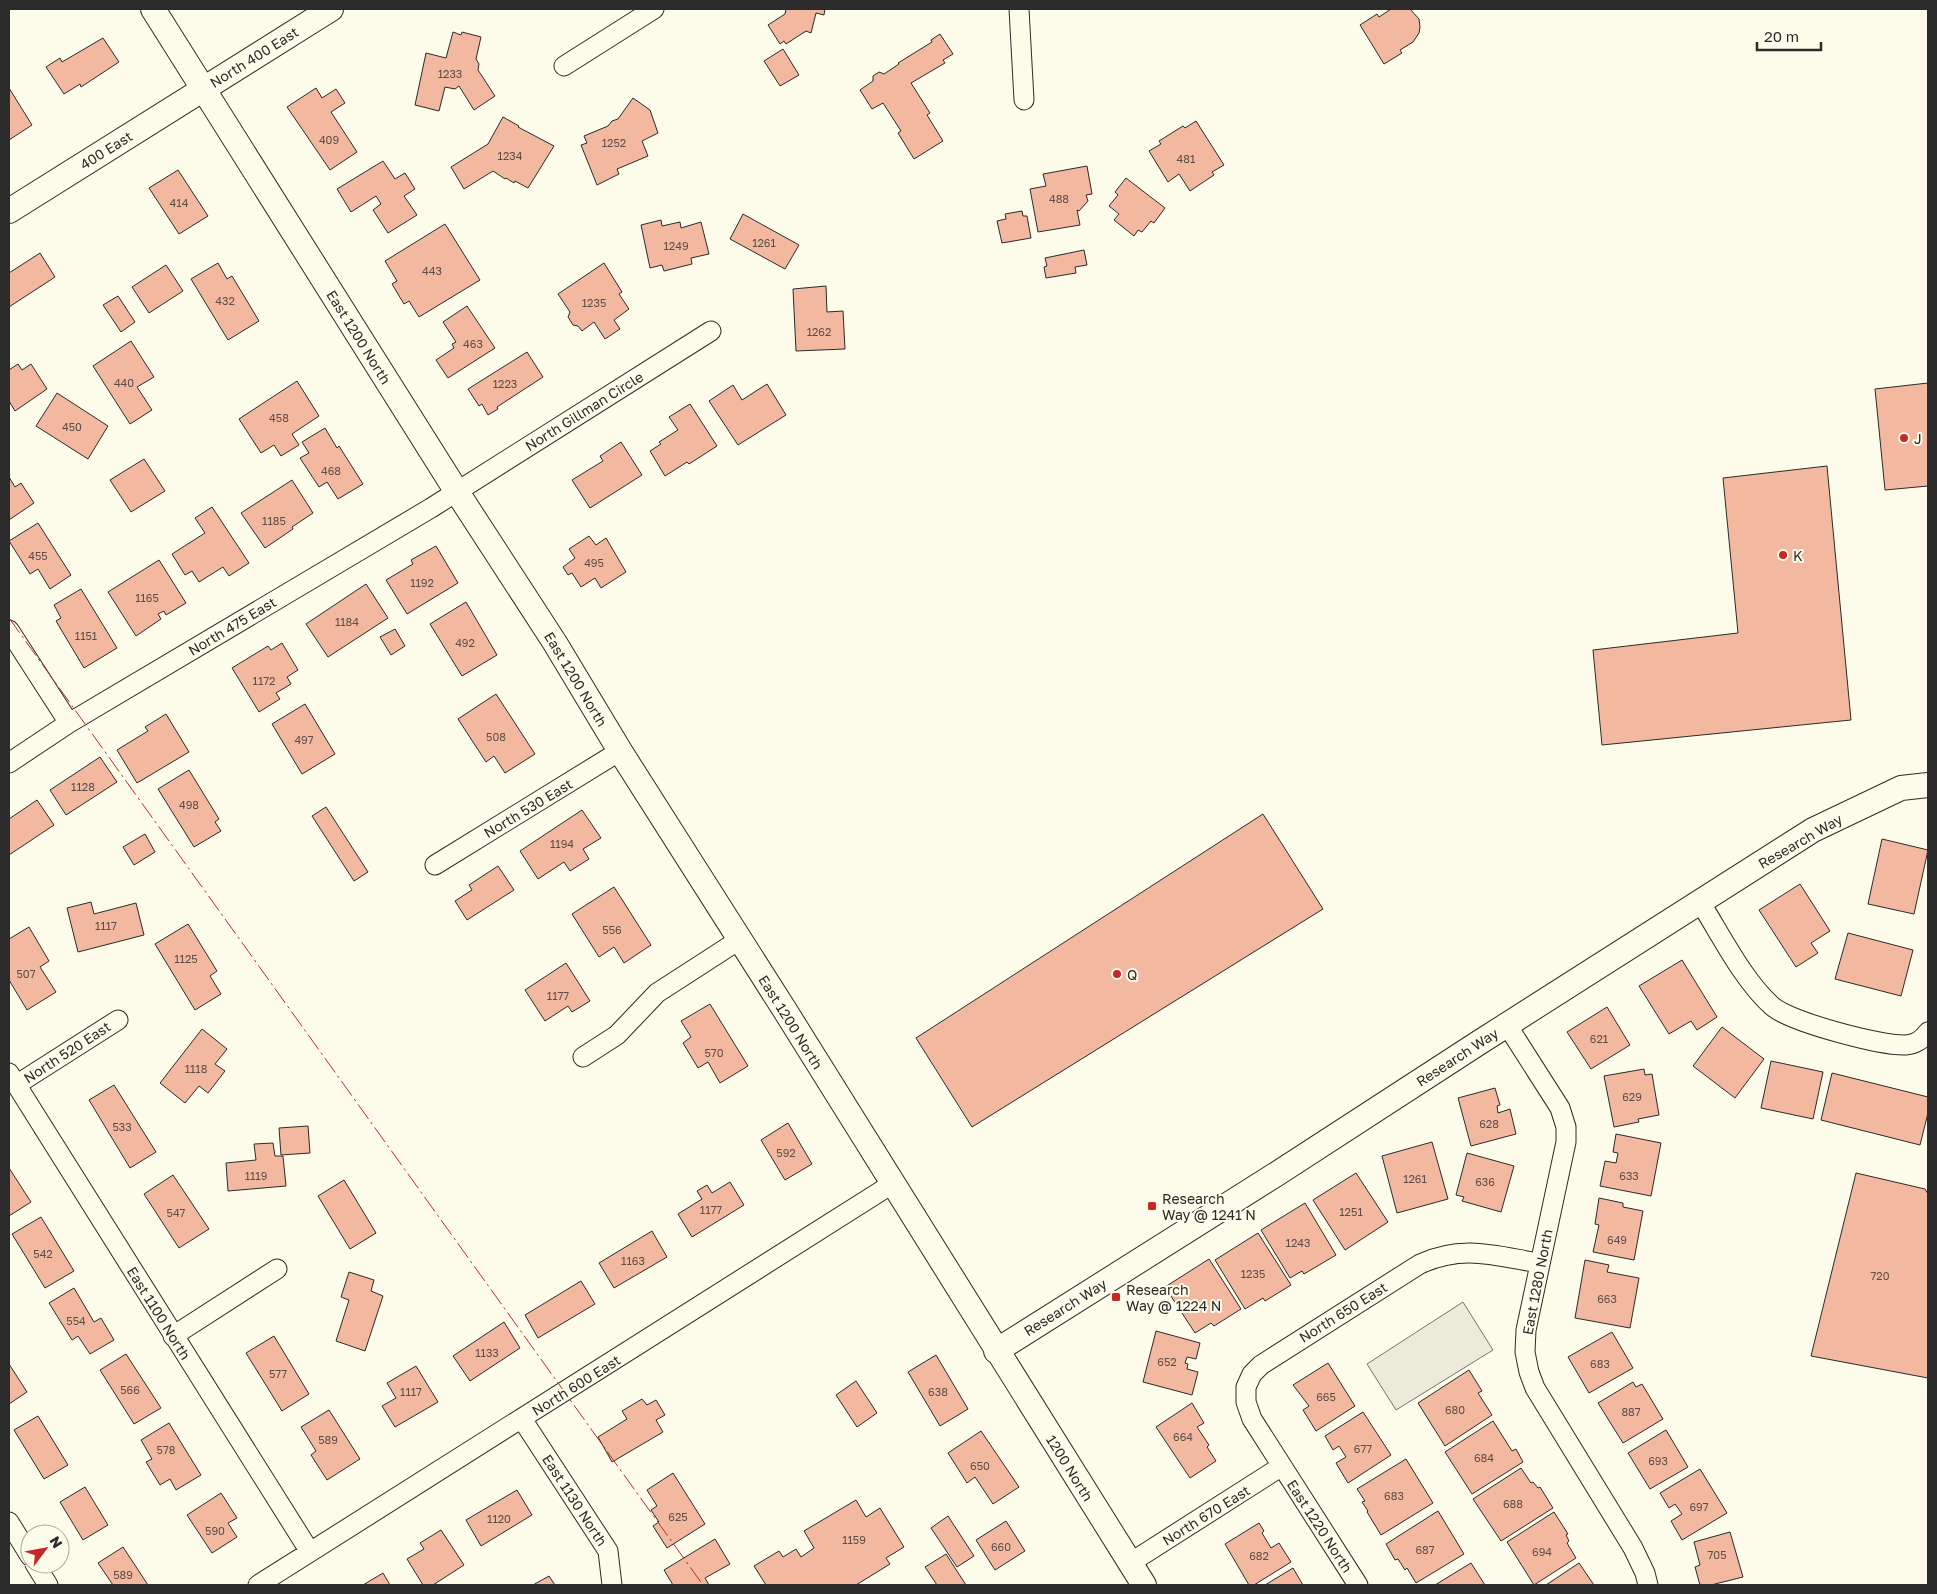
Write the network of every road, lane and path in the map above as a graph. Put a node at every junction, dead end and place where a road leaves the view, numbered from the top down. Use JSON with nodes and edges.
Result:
{"nodes":[{"id":1,"x":153,"y":9,"type":"edge"},
{"id":2,"x":331,"y":9,"type":"edge"},
{"id":3,"x":654,"y":9,"type":"edge"},
{"id":4,"x":1019,"y":9,"type":"edge"},
{"id":5,"x":564,"y":66,"type":"dead end"},
{"id":6,"x":203,"y":89,"type":"junction"},
{"id":7,"x":1024,"y":100,"type":"dead end"},
{"id":8,"x":9,"y":211,"type":"edge"},
{"id":9,"x":711,"y":330,"type":"dead end"},
{"id":10,"x":457,"y":492,"type":"junction"},
{"id":11,"x":9,"y":630,"type":"edge"},
{"id":12,"x":69,"y":723,"type":"junction"},
{"id":13,"x":620,"y":752,"type":"junction"},
{"id":14,"x":9,"y":763,"type":"edge"},
{"id":15,"x":1928,"y":785,"type":"edge"},
{"id":16,"x":435,"y":865,"type":"dead end"},
{"id":17,"x":1700,"y":902,"type":"junction"},
{"id":18,"x":739,"y":940,"type":"junction"},
{"id":19,"x":118,"y":1020,"type":"dead end"},
{"id":20,"x":1507,"y":1024,"type":"junction"},
{"id":21,"x":1928,"y":1032,"type":"edge"},
{"id":22,"x":583,"y":1057,"type":"dead end"},
{"id":23,"x":13,"y":1079,"type":"edge"},
{"id":24,"x":892,"y":1184,"type":"junction"},
{"id":25,"x":1539,"y":1263,"type":"junction"},
{"id":26,"x":277,"y":1270,"type":"dead end"},
{"id":27,"x":173,"y":1336,"type":"junction"},
{"id":28,"x":996,"y":1351,"type":"junction"},
{"id":29,"x":522,"y":1419,"type":"junction"},
{"id":30,"x":1282,"y":1466,"type":"junction"},
{"id":31,"x":9,"y":1522,"type":"edge"},
{"id":32,"x":20,"y":1540,"type":"edge"},
{"id":33,"x":310,"y":1552,"type":"junction"},
{"id":34,"x":1130,"y":1563,"type":"junction"},
{"id":35,"x":41,"y":1574,"type":"edge"},
{"id":36,"x":48,"y":1585,"type":"edge"},
{"id":37,"x":258,"y":1585,"type":"edge"},
{"id":38,"x":612,"y":1585,"type":"edge"},
{"id":39,"x":1144,"y":1585,"type":"edge"},
{"id":40,"x":1358,"y":1585,"type":"edge"},
{"id":41,"x":1648,"y":1585,"type":"edge"}],
"edges":[{"from":1,"to":6,"type":"street","name":"East 1200 North"},
{"from":2,"to":6,"type":"street","name":"North 400 East"},
{"from":3,"to":5,"type":"street"},
{"from":4,"to":7,"type":"street"},
{"from":6,"to":8,"type":"street","name":"400 East"},
{"from":6,"to":10,"type":"street","name":"East 1200 North"},
{"from":9,"to":10,"type":"street","name":"North Gillman Circle"},
{"from":10,"to":12,"type":"street","name":"North 475 East"},
{"from":10,"to":13,"type":"street","name":"East 1200 North"},
{"from":11,"to":12,"type":"street"},
{"from":12,"to":14,"type":"street","name":"North 475 East"},
{"from":13,"to":16,"type":"street","name":"North 530 East"},
{"from":13,"to":18,"type":"street","name":"East 1200 North"},
{"from":15,"to":17,"type":"street","name":"Research Way"},
{"from":17,"to":20,"type":"street","name":"Research Way"},
{"from":17,"to":21,"type":"street"},
{"from":18,"to":22,"type":"street"},
{"from":18,"to":24,"type":"street","name":"East 1200 North"},
{"from":19,"to":23,"type":"street","name":"North 520 East"},
{"from":20,"to":25,"type":"street","name":"East 1280 North"},
{"from":20,"to":28,"type":"street","name":"Research Way"},
{"from":23,"to":27,"type":"street","name":"East 1100 North"},
{"from":24,"to":28,"type":"street","name":"East 1200 North"},
{"from":24,"to":29,"type":"street","name":"North 600 East"},
{"from":25,"to":30,"type":"street","name":"North 650 East"},
{"from":25,"to":41,"type":"street","name":"East 1280 North"},
{"from":26,"to":27,"type":"street"},
{"from":27,"to":33,"type":"street","name":"East 1100 North"},
{"from":28,"to":34,"type":"street","name":"1200 North"},
{"from":29,"to":33,"type":"street","name":"North 600 East"},
{"from":29,"to":38,"type":"street","name":"East 1130 North"},
{"from":30,"to":34,"type":"street","name":"North 670 East"},
{"from":30,"to":40,"type":"street","name":"East 1220 North"},
{"from":31,"to":32,"type":"street"},
{"from":33,"to":37,"type":"street","name":"North 600 East"},
{"from":34,"to":39,"type":"street","name":"1200 North"},
{"from":35,"to":36,"type":"street"}]}
